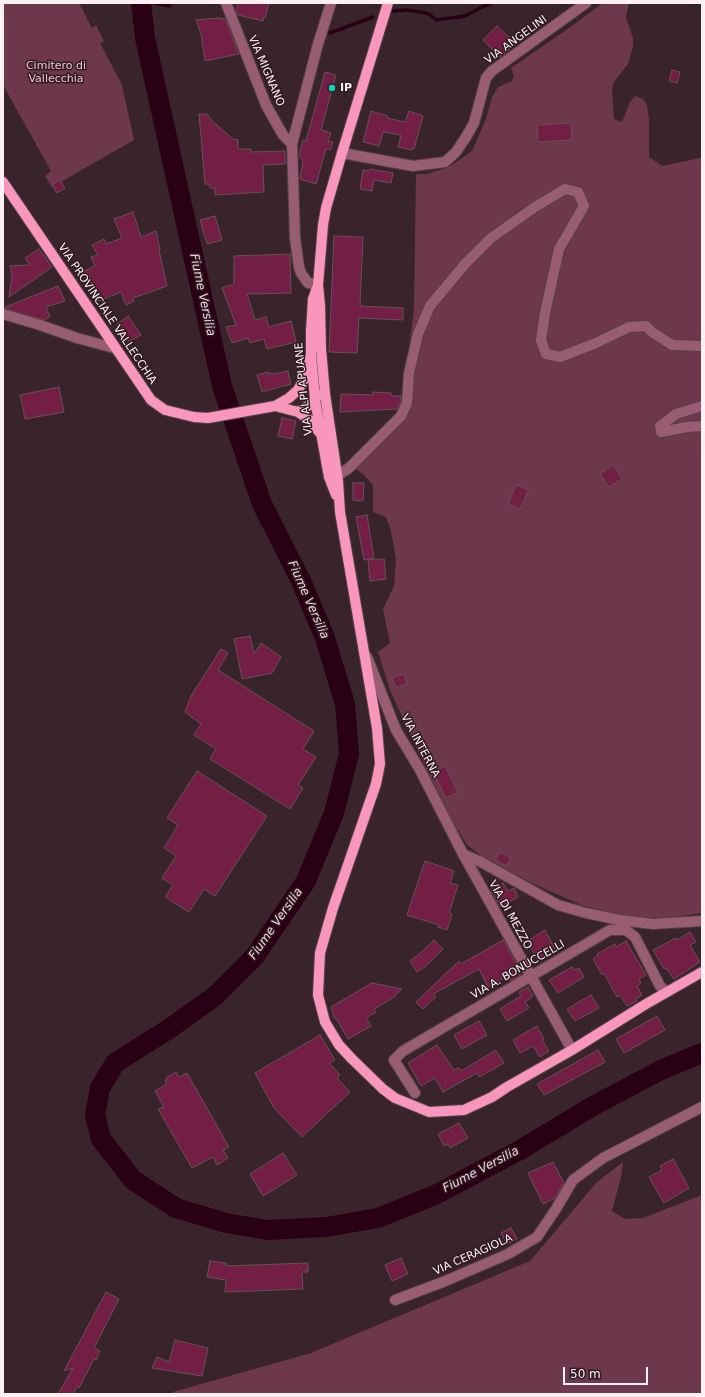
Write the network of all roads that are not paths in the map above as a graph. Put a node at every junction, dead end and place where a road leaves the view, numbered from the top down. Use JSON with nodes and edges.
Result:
{"nodes":[{"id":1,"x":226,"y":3,"type":"edge"},
{"id":2,"x":331,"y":3,"type":"edge"},
{"id":3,"x":388,"y":3,"type":"edge"},
{"id":4,"x":586,"y":3,"type":"edge"},
{"id":5,"x":292,"y":144,"type":"junction"},
{"id":6,"x":342,"y":152,"type":"junction"},
{"id":7,"x":3,"y":182,"type":"edge"},
{"id":8,"x":318,"y":285,"type":"junction"},
{"id":9,"x":3,"y":314,"type":"edge"},
{"id":10,"x":702,"y":346,"type":"edge"},
{"id":11,"x":114,"y":348,"type":"junction"},
{"id":12,"x":321,"y":349,"type":"junction"},
{"id":13,"x":311,"y":354,"type":"junction"},
{"id":14,"x":295,"y":392,"type":"junction"},
{"id":15,"x":315,"y":400,"type":"junction"},
{"id":16,"x":274,"y":406,"type":"junction"},
{"id":17,"x":702,"y":406,"type":"edge"},
{"id":18,"x":298,"y":412,"type":"junction"},
{"id":19,"x":702,"y":426,"type":"edge"},
{"id":20,"x":320,"y":433,"type":"junction"},
{"id":21,"x":333,"y":449,"type":"junction"},
{"id":22,"x":337,"y":476,"type":"junction"},
{"id":23,"x":340,"y":504,"type":"junction"},
{"id":24,"x":363,"y":646,"type":"junction"},
{"id":25,"x":462,"y":854,"type":"junction"},
{"id":26,"x":702,"y":921,"type":"edge"},
{"id":27,"x":702,"y":972,"type":"edge"},
{"id":28,"x":530,"y":976,"type":"junction"},
{"id":29,"x":667,"y":992,"type":"junction"},
{"id":30,"x":572,"y":1050,"type":"junction"},
{"id":31,"x":414,"y":1093,"type":"dead end"},
{"id":32,"x":702,"y":1107,"type":"edge"},
{"id":33,"x":395,"y":1300,"type":"dead end"}],
"edges":[{"from":1,"to":5,"type":"street","name":"VIA MIGNANO"},
{"from":2,"to":5,"type":"street","name":"VIA MIGNANO"},
{"from":3,"to":6,"type":"main road"},
{"from":4,"to":6,"type":"street","name":"VIA ANGELINI"},
{"from":5,"to":8,"type":"street","name":"VIA MIGNANO"},
{"from":6,"to":8,"type":"main road"},
{"from":7,"to":11,"type":"main road","name":"VIA PROVINCIALE VALLECCHIA"},
{"from":8,"to":12,"type":"main road","name":"VIA ALPI APUANE"},
{"from":8,"to":13,"type":"main road","name":"VIA ALPI APUANE"},
{"from":9,"to":11,"type":"street"},
{"from":10,"to":22,"type":"street"},
{"from":11,"to":16,"type":"main road","name":"VIA PROVINCIALE VALLECCHIA"},
{"from":12,"to":15,"type":"main road"},
{"from":12,"to":21,"type":"main road","name":"VIA ALPI APUANE"},
{"from":13,"to":14,"type":"main road"},
{"from":13,"to":15,"type":"main road","name":"VIA ALPI APUANE"},
{"from":14,"to":15,"type":"main road"},
{"from":14,"to":16,"type":"main road"},
{"from":15,"to":18,"type":"main road"},
{"from":15,"to":20,"type":"main road","name":"VIA ALPI APUANE"},
{"from":15,"to":21,"type":"main road"},
{"from":16,"to":18,"type":"main road"},
{"from":17,"to":19,"type":"street"},
{"from":18,"to":20,"type":"main road"},
{"from":20,"to":23,"type":"main road","name":"VIA ALPI APUANE"},
{"from":21,"to":22,"type":"main road"},
{"from":22,"to":23,"type":"main road"},
{"from":23,"to":24,"type":"main road"},
{"from":24,"to":25,"type":"street","name":"VIA INTERNA"},
{"from":24,"to":30,"type":"main road"},
{"from":25,"to":26,"type":"street"},
{"from":25,"to":28,"type":"street","name":"VIA DI MEZZO"},
{"from":27,"to":29,"type":"main road"},
{"from":28,"to":29,"type":"street","name":"VIA A. BONUCCELLI"},
{"from":28,"to":30,"type":"street","name":"VIA DI MEZZO"},
{"from":28,"to":31,"type":"street","name":"VIA A. BONUCCELLI"},
{"from":29,"to":30,"type":"main road"},
{"from":32,"to":33,"type":"street","name":"VIA CERAGIOLA"}]}
